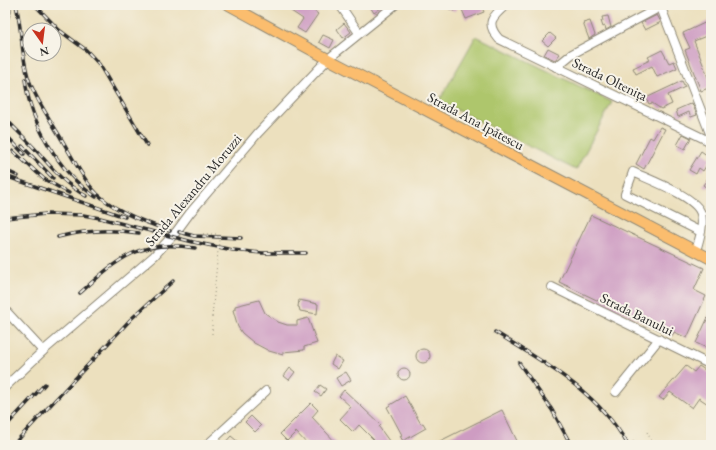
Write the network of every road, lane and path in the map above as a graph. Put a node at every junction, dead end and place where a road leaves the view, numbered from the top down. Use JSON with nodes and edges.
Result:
{"nodes":[{"id":1,"x":6,"y":5,"type":"edge"},
{"id":2,"x":229,"y":5,"type":"edge"},
{"id":3,"x":340,"y":5,"type":"edge"},
{"id":4,"x":506,"y":5,"type":"edge"},
{"id":5,"x":391,"y":6,"type":"edge"},
{"id":6,"x":662,"y":6,"type":"edge"},
{"id":7,"x":5,"y":16,"type":"edge"},
{"id":8,"x":359,"y":34,"type":"junction"},
{"id":9,"x":328,"y":59,"type":"junction"},
{"id":10,"x":556,"y":68,"type":"junction"},
{"id":11,"x":711,"y":136,"type":"edge"},
{"id":12,"x":711,"y":142,"type":"edge"},
{"id":13,"x":701,"y":232,"type":"junction"},
{"id":14,"x":203,"y":234,"type":"dead end"},
{"id":15,"x":696,"y":251,"type":"junction"},
{"id":16,"x":711,"y":259,"type":"edge"},
{"id":17,"x":552,"y":287,"type":"dead end"},
{"id":18,"x":5,"y":310,"type":"edge"},
{"id":19,"x":212,"y":334,"type":"dead end"},
{"id":20,"x":659,"y":339,"type":"junction"},
{"id":21,"x":43,"y":351,"type":"junction"},
{"id":22,"x":711,"y":365,"type":"edge"},
{"id":23,"x":5,"y":387,"type":"edge"},
{"id":24,"x":266,"y":391,"type":"dead end"},
{"id":25,"x":616,"y":392,"type":"dead end"},
{"id":26,"x":647,"y":432,"type":"dead end"},
{"id":27,"x":633,"y":441,"type":"dead end"},
{"id":28,"x":207,"y":445,"type":"edge"},
{"id":29,"x":635,"y":445,"type":"edge"},
{"id":30,"x":654,"y":445,"type":"edge"}],
"edges":[{"from":1,"to":7,"type":"street"},
{"from":2,"to":9,"type":"main road","name":"Strada Ana Ipătescu"},
{"from":3,"to":8,"type":"street"},
{"from":4,"to":10,"type":"street","name":"Strada Oltenița"},
{"from":5,"to":8,"type":"street","name":"Strada Alexandru Moruzzi"},
{"from":6,"to":10,"type":"street"},
{"from":6,"to":11,"type":"street"},
{"from":8,"to":9,"type":"street","name":"Strada Alexandru Moruzzi"},
{"from":9,"to":15,"type":"main road","name":"Strada Ana Ipătescu"},
{"from":9,"to":21,"type":"street","name":"Strada Alexandru Moruzzi"},
{"from":10,"to":12,"type":"street","name":"Strada Oltenița"},
{"from":13,"to":13,"type":"street"},
{"from":13,"to":15,"type":"street"},
{"from":14,"to":19,"type":"path","bridge":true},
{"from":15,"to":16,"type":"main road","name":"Strada Ana Ipătescu"},
{"from":17,"to":20,"type":"street","name":"Strada Banului"},
{"from":18,"to":21,"type":"street"},
{"from":20,"to":22,"type":"street","name":"Strada Banului"},
{"from":20,"to":25,"type":"street"},
{"from":21,"to":23,"type":"street","name":"Strada Alexandru Moruzzi"},
{"from":24,"to":28,"type":"street"},
{"from":26,"to":30,"type":"path"},
{"from":27,"to":29,"type":"path"}]}
